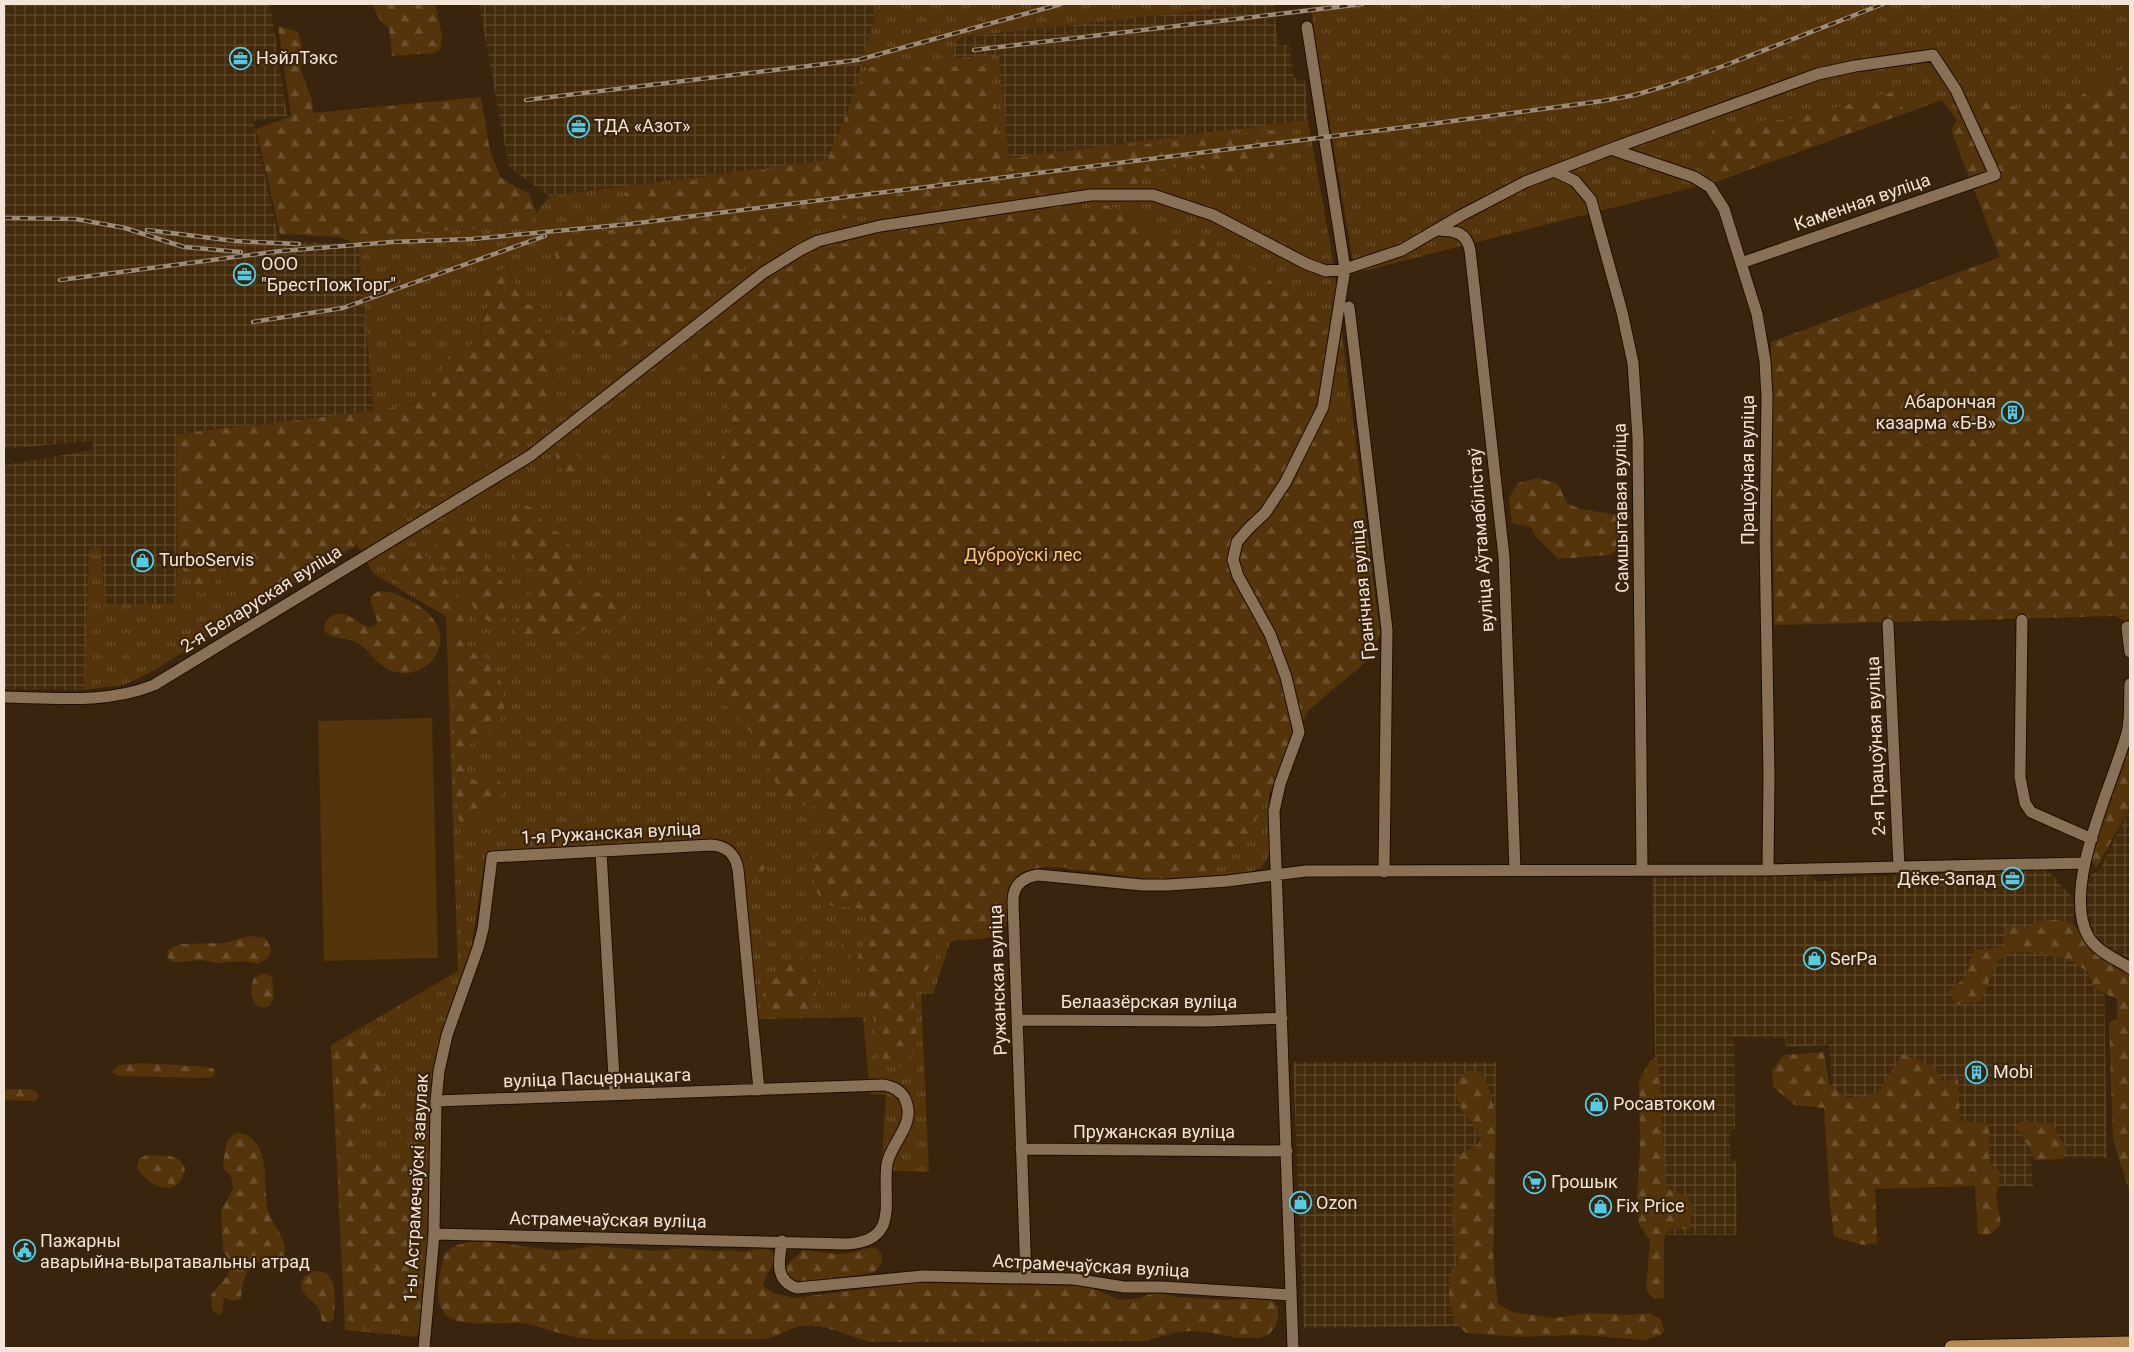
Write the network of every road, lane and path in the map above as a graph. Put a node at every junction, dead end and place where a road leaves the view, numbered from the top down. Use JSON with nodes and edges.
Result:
{"nodes":[{"id":1,"x":1307,"y":27,"type":"dead end"},
{"id":2,"x":1611,"y":149,"type":"junction"},
{"id":3,"x":1554,"y":171,"type":"junction"},
{"id":4,"x":1995,"y":175,"type":"joint"},
{"id":5,"x":1437,"y":230,"type":"junction"},
{"id":6,"x":1741,"y":263,"type":"junction"},
{"id":7,"x":1345,"y":269,"type":"junction"},
{"id":8,"x":1350,"y":306,"type":"dead end"},
{"id":9,"x":2022,"y":620,"type":"dead end"},
{"id":10,"x":1888,"y":624,"type":"dead end"},
{"id":11,"x":2127,"y":628,"type":"dead end"},
{"id":12,"x":2130,"y":652,"type":"edge"},
{"id":13,"x":2130,"y":684,"type":"edge"},
{"id":14,"x":4,"y":697,"type":"edge"},
{"id":15,"x":2092,"y":839,"type":"junction"},
{"id":16,"x":601,"y":852,"type":"junction"},
{"id":17,"x":492,"y":857,"type":"joint"},
{"id":18,"x":2084,"y":863,"type":"junction"},
{"id":19,"x":1898,"y":868,"type":"junction"},
{"id":20,"x":1642,"y":869,"type":"junction"},
{"id":21,"x":1768,"y":870,"type":"junction"},
{"id":22,"x":1384,"y":872,"type":"junction"},
{"id":23,"x":1515,"y":872,"type":"junction"},
{"id":24,"x":1276,"y":873,"type":"junction"},
{"id":25,"x":2130,"y":968,"type":"edge"},
{"id":26,"x":1282,"y":1018,"type":"junction"},
{"id":27,"x":1017,"y":1020,"type":"junction"},
{"id":28,"x":759,"y":1090,"type":"junction"},
{"id":29,"x":615,"y":1095,"type":"junction"},
{"id":30,"x":436,"y":1101,"type":"junction"},
{"id":31,"x":1021,"y":1149,"type":"junction"},
{"id":32,"x":1287,"y":1151,"type":"junction"},
{"id":33,"x":886,"y":1211,"type":"joint"},
{"id":34,"x":434,"y":1234,"type":"junction"},
{"id":35,"x":782,"y":1241,"type":"junction"},
{"id":36,"x":1026,"y":1278,"type":"junction"},
{"id":37,"x":1291,"y":1294,"type":"junction"},
{"id":38,"x":2130,"y":1344,"type":"edge"},
{"id":39,"x":424,"y":1348,"type":"edge"},
{"id":40,"x":1293,"y":1348,"type":"edge"},
{"id":41,"x":1952,"y":1348,"type":"edge"}],
"edges":[{"from":1,"to":7,"type":"street"},
{"from":2,"to":3,"type":"street","name":"2-я Беларуская вуліца"},
{"from":2,"to":4,"type":"street","name":"2-я Беларуская вуліца"},
{"from":2,"to":6,"type":"street","name":"Працоўная вуліца"},
{"from":3,"to":5,"type":"street","name":"2-я Беларуская вуліца"},
{"from":3,"to":20,"type":"street","name":"Самшытавая вуліца"},
{"from":4,"to":6,"type":"street","name":"Каменная вуліца"},
{"from":5,"to":7,"type":"street","name":"2-я Беларуская вуліца"},
{"from":5,"to":23,"type":"street","name":"вуліца Аўтамабілістаў"},
{"from":6,"to":21,"type":"street","name":"Працоўная вуліца"},
{"from":7,"to":14,"type":"street","name":"2-я Беларуская вуліца"},
{"from":7,"to":24,"type":"street"},
{"from":8,"to":22,"type":"street","name":"Гранічная вуліца"},
{"from":9,"to":15,"type":"street"},
{"from":10,"to":19,"type":"street","name":"2-я Працоўная вуліца"},
{"from":11,"to":12,"type":"street"},
{"from":13,"to":15,"type":"street"},
{"from":15,"to":18,"type":"street"},
{"from":16,"to":17,"type":"street","name":"1-я Ружанская вуліца"},
{"from":16,"to":28,"type":"street","name":"1-я Ружанская вуліца"},
{"from":16,"to":29,"type":"street"},
{"from":17,"to":30,"type":"street","name":"1-ы Астрамечаўскі завулак"},
{"from":18,"to":19,"type":"street"},
{"from":18,"to":25,"type":"street"},
{"from":19,"to":21,"type":"street"},
{"from":20,"to":21,"type":"street"},
{"from":20,"to":23,"type":"street"},
{"from":22,"to":23,"type":"street"},
{"from":22,"to":24,"type":"street"},
{"from":24,"to":26,"type":"street"},
{"from":24,"to":27,"type":"street","name":"Ружанская вуліца"},
{"from":26,"to":27,"type":"street","name":"Белаазёрская вуліца"},
{"from":26,"to":32,"type":"street"},
{"from":27,"to":31,"type":"street","name":"Ружанская вуліца"},
{"from":28,"to":29,"type":"street","name":"вуліца Пасцернацкага"},
{"from":28,"to":33,"type":"street","name":"вуліца Пасцернацкага"},
{"from":29,"to":30,"type":"street","name":"вуліца Пасцернацкага"},
{"from":30,"to":34,"type":"street","name":"1-ы Астрамечаўскі завулак"},
{"from":31,"to":32,"type":"street","name":"Пружанская вуліца"},
{"from":31,"to":36,"type":"street","name":"Ружанская вуліца"},
{"from":32,"to":37,"type":"street"},
{"from":33,"to":35,"type":"street","name":"Астрамечаўская вуліца"},
{"from":34,"to":35,"type":"street","name":"Астрамечаўская вуліца"},
{"from":34,"to":39,"type":"street","name":"1-ы Астрамечаўскі завулак"},
{"from":35,"to":36,"type":"street","name":"Астрамечаўская вуліца"},
{"from":36,"to":37,"type":"street","name":"Астрамечаўская вуліца"},
{"from":37,"to":40,"type":"street"},
{"from":38,"to":41,"type":"highway"}]}
